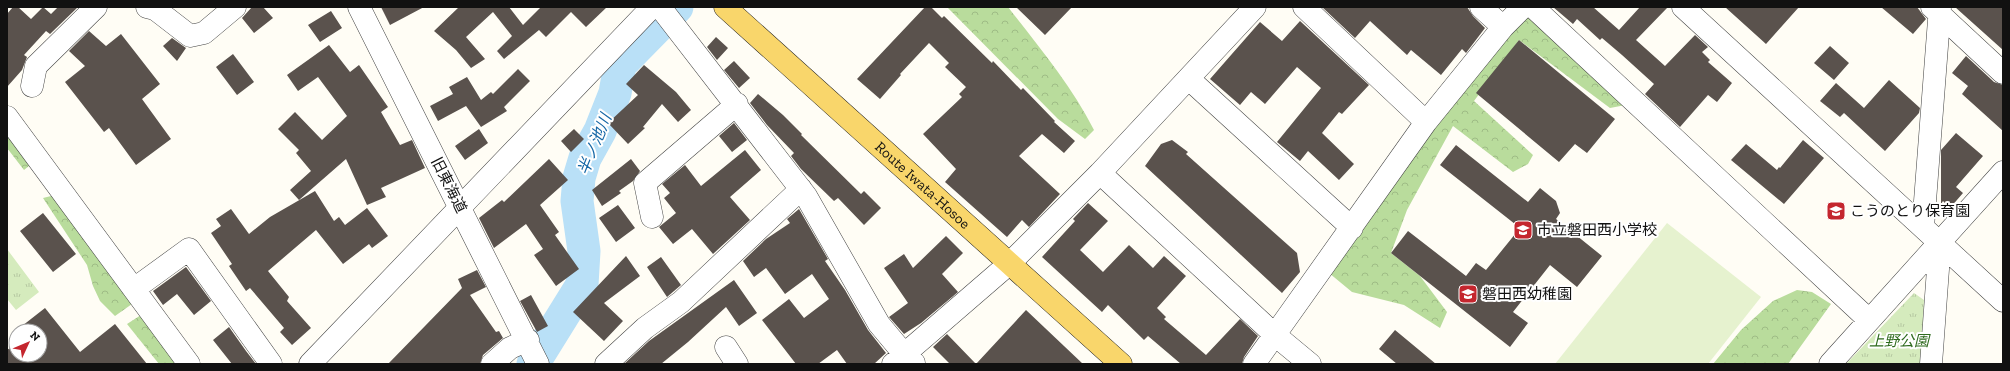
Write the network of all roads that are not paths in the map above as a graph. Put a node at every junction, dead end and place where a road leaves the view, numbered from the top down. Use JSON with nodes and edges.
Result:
{"nodes":[{"id":1,"x":96,"y":7,"type":"edge"},
{"id":2,"x":147,"y":7,"type":"edge"},
{"id":3,"x":235,"y":7,"type":"edge"},
{"id":4,"x":652,"y":7,"type":"edge"},
{"id":5,"x":660,"y":7,"type":"edge"},
{"id":6,"x":724,"y":7,"type":"edge"},
{"id":7,"x":1254,"y":7,"type":"edge"},
{"id":8,"x":1304,"y":7,"type":"edge"},
{"id":9,"x":1481,"y":7,"type":"edge"},
{"id":10,"x":1522,"y":7,"type":"edge"},
{"id":11,"x":1533,"y":7,"type":"edge"},
{"id":12,"x":1683,"y":7,"type":"edge"},
{"id":13,"x":364,"y":9,"type":"edge"},
{"id":14,"x":1937,"y":9,"type":"edge"},
{"id":15,"x":1503,"y":27,"type":"junction"},
{"id":16,"x":2003,"y":73,"type":"edge"},
{"id":17,"x":1189,"y":79,"type":"junction"},
{"id":18,"x":32,"y":86,"type":"dead end"},
{"id":19,"x":737,"y":104,"type":"junction"},
{"id":20,"x":7,"y":117,"type":"edge"},
{"id":21,"x":1426,"y":122,"type":"junction"},
{"id":22,"x":2003,"y":172,"type":"edge"},
{"id":23,"x":1100,"y":173,"type":"junction"},
{"id":24,"x":801,"y":190,"type":"junction"},
{"id":25,"x":460,"y":207,"type":"junction"},
{"id":26,"x":652,"y":217,"type":"dead end"},
{"id":27,"x":1923,"y":227,"type":"junction"},
{"id":28,"x":1352,"y":228,"type":"junction"},
{"id":29,"x":1940,"y":242,"type":"junction"},
{"id":30,"x":1010,"y":263,"type":"junction"},
{"id":31,"x":134,"y":289,"type":"junction"},
{"id":32,"x":2003,"y":301,"type":"edge"},
{"id":33,"x":1869,"y":320,"type":"junction"},
{"id":34,"x":1276,"y":335,"type":"junction"},
{"id":35,"x":528,"y":340,"type":"junction"},
{"id":36,"x":905,"y":362,"type":"edge"},
{"id":37,"x":188,"y":364,"type":"edge"},
{"id":38,"x":271,"y":364,"type":"edge"},
{"id":39,"x":310,"y":364,"type":"edge"},
{"id":40,"x":492,"y":364,"type":"edge"},
{"id":41,"x":538,"y":364,"type":"edge"},
{"id":42,"x":606,"y":364,"type":"edge"},
{"id":43,"x":1121,"y":364,"type":"edge"},
{"id":44,"x":1254,"y":364,"type":"edge"},
{"id":45,"x":1310,"y":364,"type":"edge"},
{"id":46,"x":1830,"y":364,"type":"edge"},
{"id":47,"x":1931,"y":364,"type":"edge"}],
"edges":[{"from":1,"to":18,"type":"street"},
{"from":2,"to":3,"type":"street"},
{"from":4,"to":25,"type":"street"},
{"from":5,"to":19,"type":"street"},
{"from":6,"to":30,"type":"main road","name":"Route Iwata-Hosoe"},
{"from":7,"to":17,"type":"street"},
{"from":8,"to":21,"type":"street"},
{"from":9,"to":15,"type":"street"},
{"from":10,"to":15,"type":"street"},
{"from":11,"to":33,"type":"street"},
{"from":12,"to":27,"type":"street"},
{"from":13,"to":25,"type":"street","name":"旧東海道"},
{"from":14,"to":16,"type":"street"},
{"from":14,"to":27,"type":"street"},
{"from":15,"to":21,"type":"street"},
{"from":17,"to":23,"type":"street"},
{"from":17,"to":28,"type":"street"},
{"from":19,"to":24,"type":"street"},
{"from":19,"to":26,"type":"street"},
{"from":20,"to":31,"type":"street"},
{"from":21,"to":28,"type":"street"},
{"from":22,"to":29,"type":"street"},
{"from":23,"to":30,"type":"street"},
{"from":23,"to":34,"type":"street"},
{"from":24,"to":36,"type":"street"},
{"from":24,"to":42,"type":"street"},
{"from":25,"to":35,"type":"street","name":"旧東海道"},
{"from":25,"to":39,"type":"street"},
{"from":27,"to":29,"type":"street"},
{"from":28,"to":34,"type":"street"},
{"from":29,"to":32,"type":"street"},
{"from":29,"to":33,"type":"street"},
{"from":29,"to":47,"type":"street"},
{"from":30,"to":36,"type":"street"},
{"from":30,"to":43,"type":"main road","name":"Route Iwata-Hosoe"},
{"from":31,"to":37,"type":"street"},
{"from":31,"to":38,"type":"street"},
{"from":33,"to":46,"type":"street"},
{"from":34,"to":44,"type":"street"},
{"from":34,"to":45,"type":"street"},
{"from":35,"to":40,"type":"street"},
{"from":35,"to":41,"type":"street","name":"旧東海道"}]}
